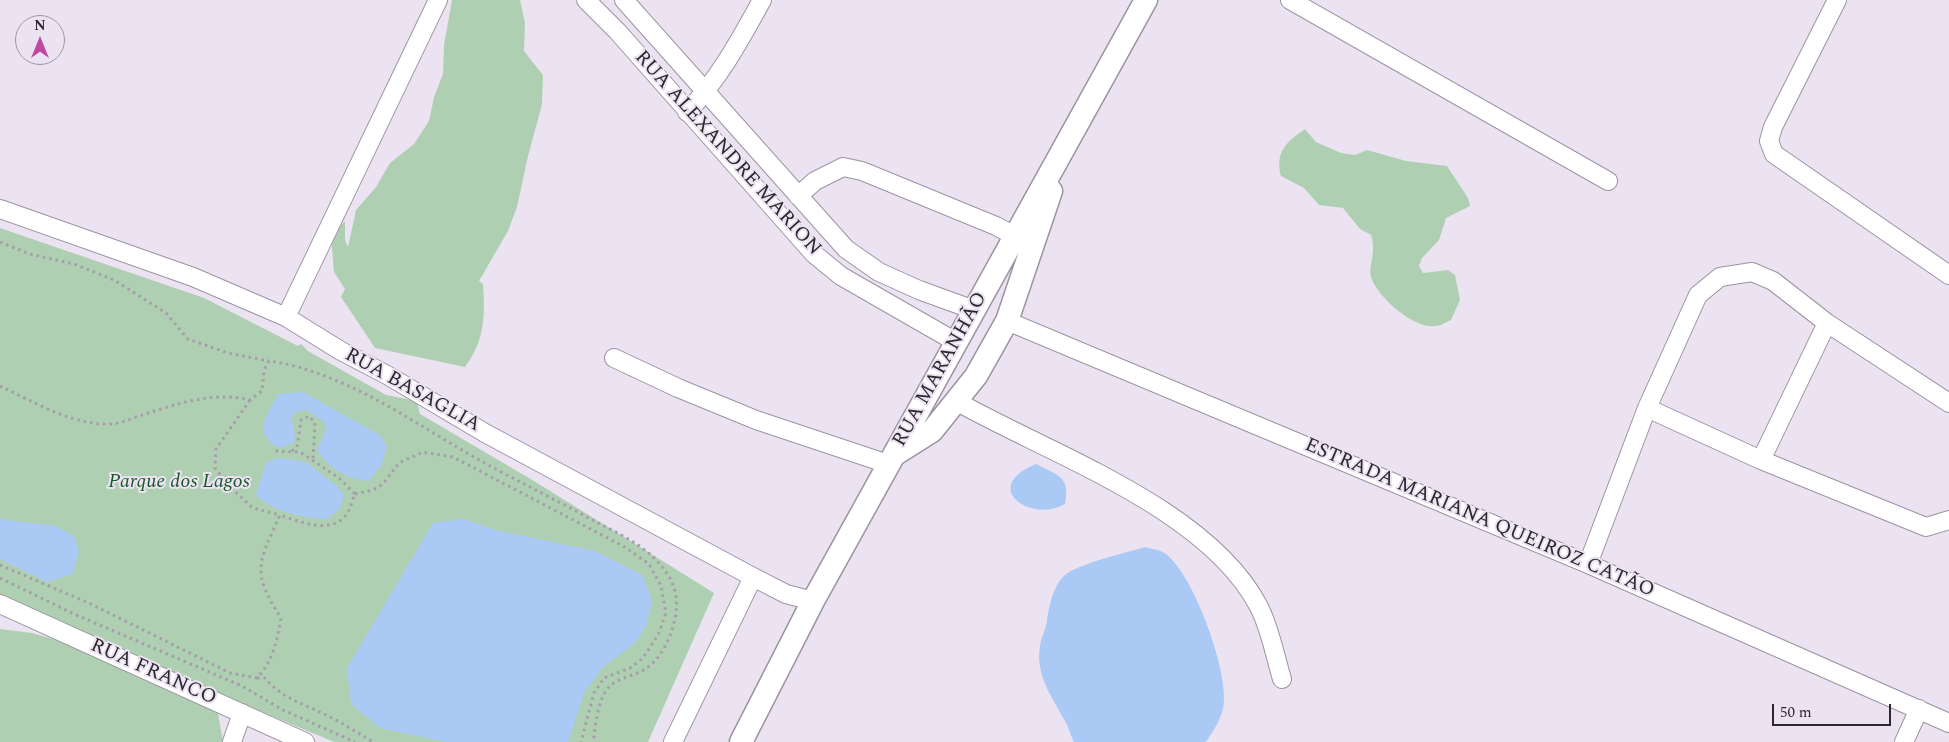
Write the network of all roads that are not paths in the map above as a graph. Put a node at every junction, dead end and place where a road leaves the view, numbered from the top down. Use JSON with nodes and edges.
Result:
{"nodes":[{"id":1,"x":438,"y":0,"type":"edge"},
{"id":2,"x":586,"y":0,"type":"edge"},
{"id":3,"x":624,"y":0,"type":"edge"},
{"id":4,"x":762,"y":0,"type":"edge"},
{"id":5,"x":1146,"y":0,"type":"edge"},
{"id":6,"x":1290,"y":0,"type":"edge"},
{"id":7,"x":1837,"y":0,"type":"edge"},
{"id":8,"x":707,"y":92,"type":"junction"},
{"id":9,"x":687,"y":112,"type":"junction"},
{"id":10,"x":1066,"y":144,"type":"junction"},
{"id":11,"x":1608,"y":181,"type":"dead end"},
{"id":12,"x":798,"y":196,"type":"junction"},
{"id":13,"x":0,"y":209,"type":"edge"},
{"id":14,"x":1015,"y":236,"type":"junction"},
{"id":15,"x":1949,"y":275,"type":"edge"},
{"id":16,"x":974,"y":310,"type":"junction"},
{"id":17,"x":286,"y":317,"type":"junction"},
{"id":18,"x":1007,"y":320,"type":"junction"},
{"id":19,"x":1826,"y":323,"type":"junction"},
{"id":20,"x":956,"y":342,"type":"junction"},
{"id":21,"x":989,"y":353,"type":"junction"},
{"id":22,"x":614,"y":358,"type":"dead end"},
{"id":23,"x":956,"y":401,"type":"junction"},
{"id":24,"x":1949,"y":403,"type":"edge"},
{"id":25,"x":1647,"y":408,"type":"junction"},
{"id":26,"x":890,"y":460,"type":"junction"},
{"id":27,"x":1761,"y":460,"type":"junction"},
{"id":28,"x":1949,"y":520,"type":"edge"},
{"id":29,"x":1588,"y":564,"type":"junction"},
{"id":30,"x":753,"y":577,"type":"junction"},
{"id":31,"x":813,"y":601,"type":"junction"},
{"id":32,"x":0,"y":604,"type":"edge"},
{"id":33,"x":1282,"y":679,"type":"dead end"},
{"id":34,"x":1919,"y":709,"type":"junction"},
{"id":35,"x":242,"y":713,"type":"junction"},
{"id":36,"x":1949,"y":723,"type":"edge"},
{"id":37,"x":232,"y":742,"type":"edge"},
{"id":38,"x":305,"y":742,"type":"edge"},
{"id":39,"x":673,"y":742,"type":"edge"},
{"id":40,"x":741,"y":742,"type":"edge"},
{"id":41,"x":1904,"y":742,"type":"edge"}],
"edges":[{"from":1,"to":17,"type":"street"},
{"from":2,"to":9,"type":"street","name":"RUA ALEXANDRE MARION"},
{"from":3,"to":8,"type":"street","name":"RUA ALEXANDRE MARION"},
{"from":4,"to":8,"type":"street"},
{"from":5,"to":10,"type":"main road","name":"RUA MARANHÃO"},
{"from":6,"to":11,"type":"street"},
{"from":7,"to":15,"type":"street"},
{"from":8,"to":9,"type":"street"},
{"from":8,"to":12,"type":"street","name":"RUA ALEXANDRE MARION"},
{"from":9,"to":20,"type":"street","name":"RUA ALEXANDRE MARION"},
{"from":10,"to":14,"type":"main road","name":"RUA MARANHÃO"},
{"from":10,"to":18,"type":"main road"},
{"from":12,"to":14,"type":"street"},
{"from":12,"to":16,"type":"street","name":"RUA ALEXANDRE MARION"},
{"from":13,"to":17,"type":"street","name":"RUA BASAGLIA"},
{"from":14,"to":16,"type":"main road","name":"RUA MARANHÃO"},
{"from":16,"to":18,"type":"main road"},
{"from":16,"to":20,"type":"main road","name":"RUA MARANHÃO"},
{"from":17,"to":30,"type":"street","name":"RUA BASAGLIA"},
{"from":18,"to":21,"type":"main road"},
{"from":18,"to":29,"type":"street","name":"ESTRADA MARIANA QUEIROZ CATÃO"},
{"from":19,"to":24,"type":"street"},
{"from":19,"to":25,"type":"street"},
{"from":19,"to":27,"type":"street"},
{"from":20,"to":21,"type":"main road"},
{"from":20,"to":26,"type":"main road","name":"RUA MARANHÃO"},
{"from":21,"to":23,"type":"main road"},
{"from":22,"to":26,"type":"street"},
{"from":23,"to":26,"type":"main road"},
{"from":23,"to":33,"type":"street"},
{"from":25,"to":27,"type":"street"},
{"from":25,"to":29,"type":"street"},
{"from":26,"to":31,"type":"main road","name":"RUA MARANHÃO"},
{"from":27,"to":28,"type":"street"},
{"from":29,"to":34,"type":"street","name":"ESTRADA MARIANA QUEIROZ CATÃO"},
{"from":30,"to":31,"type":"street","name":"RUA BASAGLIA"},
{"from":30,"to":39,"type":"street"},
{"from":31,"to":40,"type":"main road","name":"RUA MARANHÃO"},
{"from":32,"to":35,"type":"street","name":"RUA FRANCO"},
{"from":34,"to":36,"type":"street","name":"ESTRADA MARIANA QUEIROZ CATÃO"},
{"from":34,"to":41,"type":"street"},
{"from":35,"to":37,"type":"street"},
{"from":35,"to":38,"type":"street","name":"RUA FRANCO"}]}
